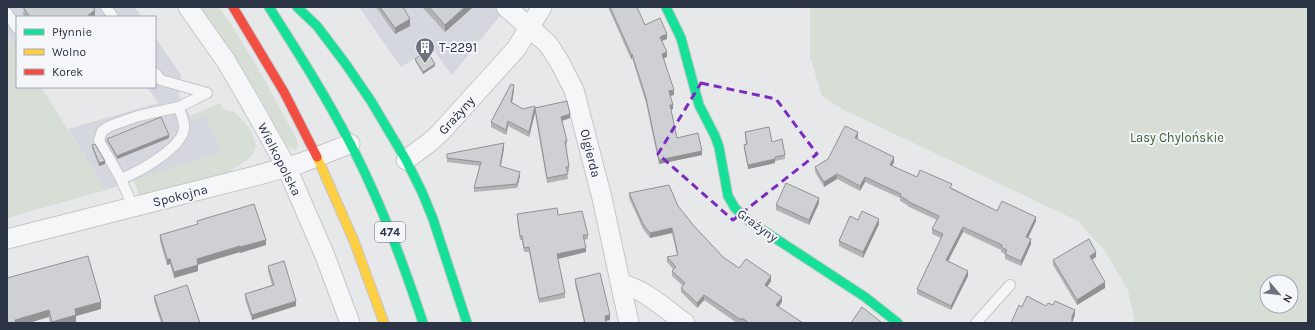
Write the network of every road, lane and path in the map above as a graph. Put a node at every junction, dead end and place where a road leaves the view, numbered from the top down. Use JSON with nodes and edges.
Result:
{"nodes":[{"id":1,"x":106,"y":7,"type":"edge"},
{"id":2,"x":188,"y":7,"type":"edge"},
{"id":3,"x":233,"y":7,"type":"edge"},
{"id":4,"x":269,"y":7,"type":"edge"},
{"id":5,"x":297,"y":7,"type":"edge"},
{"id":6,"x":506,"y":7,"type":"edge"},
{"id":7,"x":542,"y":7,"type":"edge"},
{"id":8,"x":666,"y":7,"type":"edge"},
{"id":9,"x":7,"y":13,"type":"edge"},
{"id":10,"x":113,"y":16,"type":"edge"},
{"id":11,"x":16,"y":26,"type":"edge"},
{"id":12,"x":530,"y":28,"type":"junction"},
{"id":13,"x":156,"y":74,"type":"edge"},
{"id":14,"x":179,"y":107,"type":"junction"},
{"id":15,"x":350,"y":144,"type":"junction"},
{"id":16,"x":318,"y":157,"type":"junction"},
{"id":17,"x":406,"y":160,"type":"junction"},
{"id":18,"x":287,"y":168,"type":"junction"},
{"id":19,"x":121,"y":179,"type":"junction"},
{"id":20,"x":133,"y":207,"type":"junction"},
{"id":21,"x":7,"y":239,"type":"edge"},
{"id":22,"x":621,"y":284,"type":"junction"},
{"id":23,"x":1010,"y":285,"type":"dead end"},
{"id":24,"x":349,"y":323,"type":"edge"},
{"id":25,"x":384,"y":323,"type":"edge"},
{"id":26,"x":422,"y":323,"type":"edge"},
{"id":27,"x":467,"y":323,"type":"edge"},
{"id":28,"x":629,"y":323,"type":"edge"},
{"id":29,"x":685,"y":323,"type":"edge"},
{"id":30,"x":898,"y":323,"type":"edge"},
{"id":31,"x":976,"y":323,"type":"edge"}],
"edges":[{"from":1,"to":10,"type":"lane"},
{"from":2,"to":18,"type":"street","name":"Wielkopolska"},
{"from":3,"to":16,"type":"main road","number":"474"},
{"from":4,"to":15,"type":"main road","number":"474"},
{"from":5,"to":17,"type":"main road"},
{"from":6,"to":12,"type":"street","name":"Olgierda"},
{"from":7,"to":12,"type":"street","name":"Grażyny"},
{"from":8,"to":30,"type":"main road","name":"Grażyny"},
{"from":9,"to":11,"type":"lane"},
{"from":12,"to":17,"type":"street","name":"Grażyny"},
{"from":12,"to":22,"type":"street","name":"Olgierda"},
{"from":13,"to":14,"type":"lane"},
{"from":14,"to":19,"type":"lane"},
{"from":14,"to":19,"type":"lane"},
{"from":15,"to":16,"type":"street","name":"Spokojna"},
{"from":15,"to":26,"type":"main road","number":"474"},
{"from":16,"to":18,"type":"street","name":"Spokojna"},
{"from":16,"to":25,"type":"main road","number":"474"},
{"from":17,"to":27,"type":"main road"},
{"from":18,"to":20,"type":"street","name":"Spokojna"},
{"from":18,"to":24,"type":"street","name":"Wielkopolska"},
{"from":19,"to":20,"type":"lane"},
{"from":20,"to":21,"type":"street","name":"Spokojna"},
{"from":22,"to":28,"type":"street","name":"Olgierda"},
{"from":22,"to":29,"type":"street"},
{"from":23,"to":31,"type":"lane"}]}
